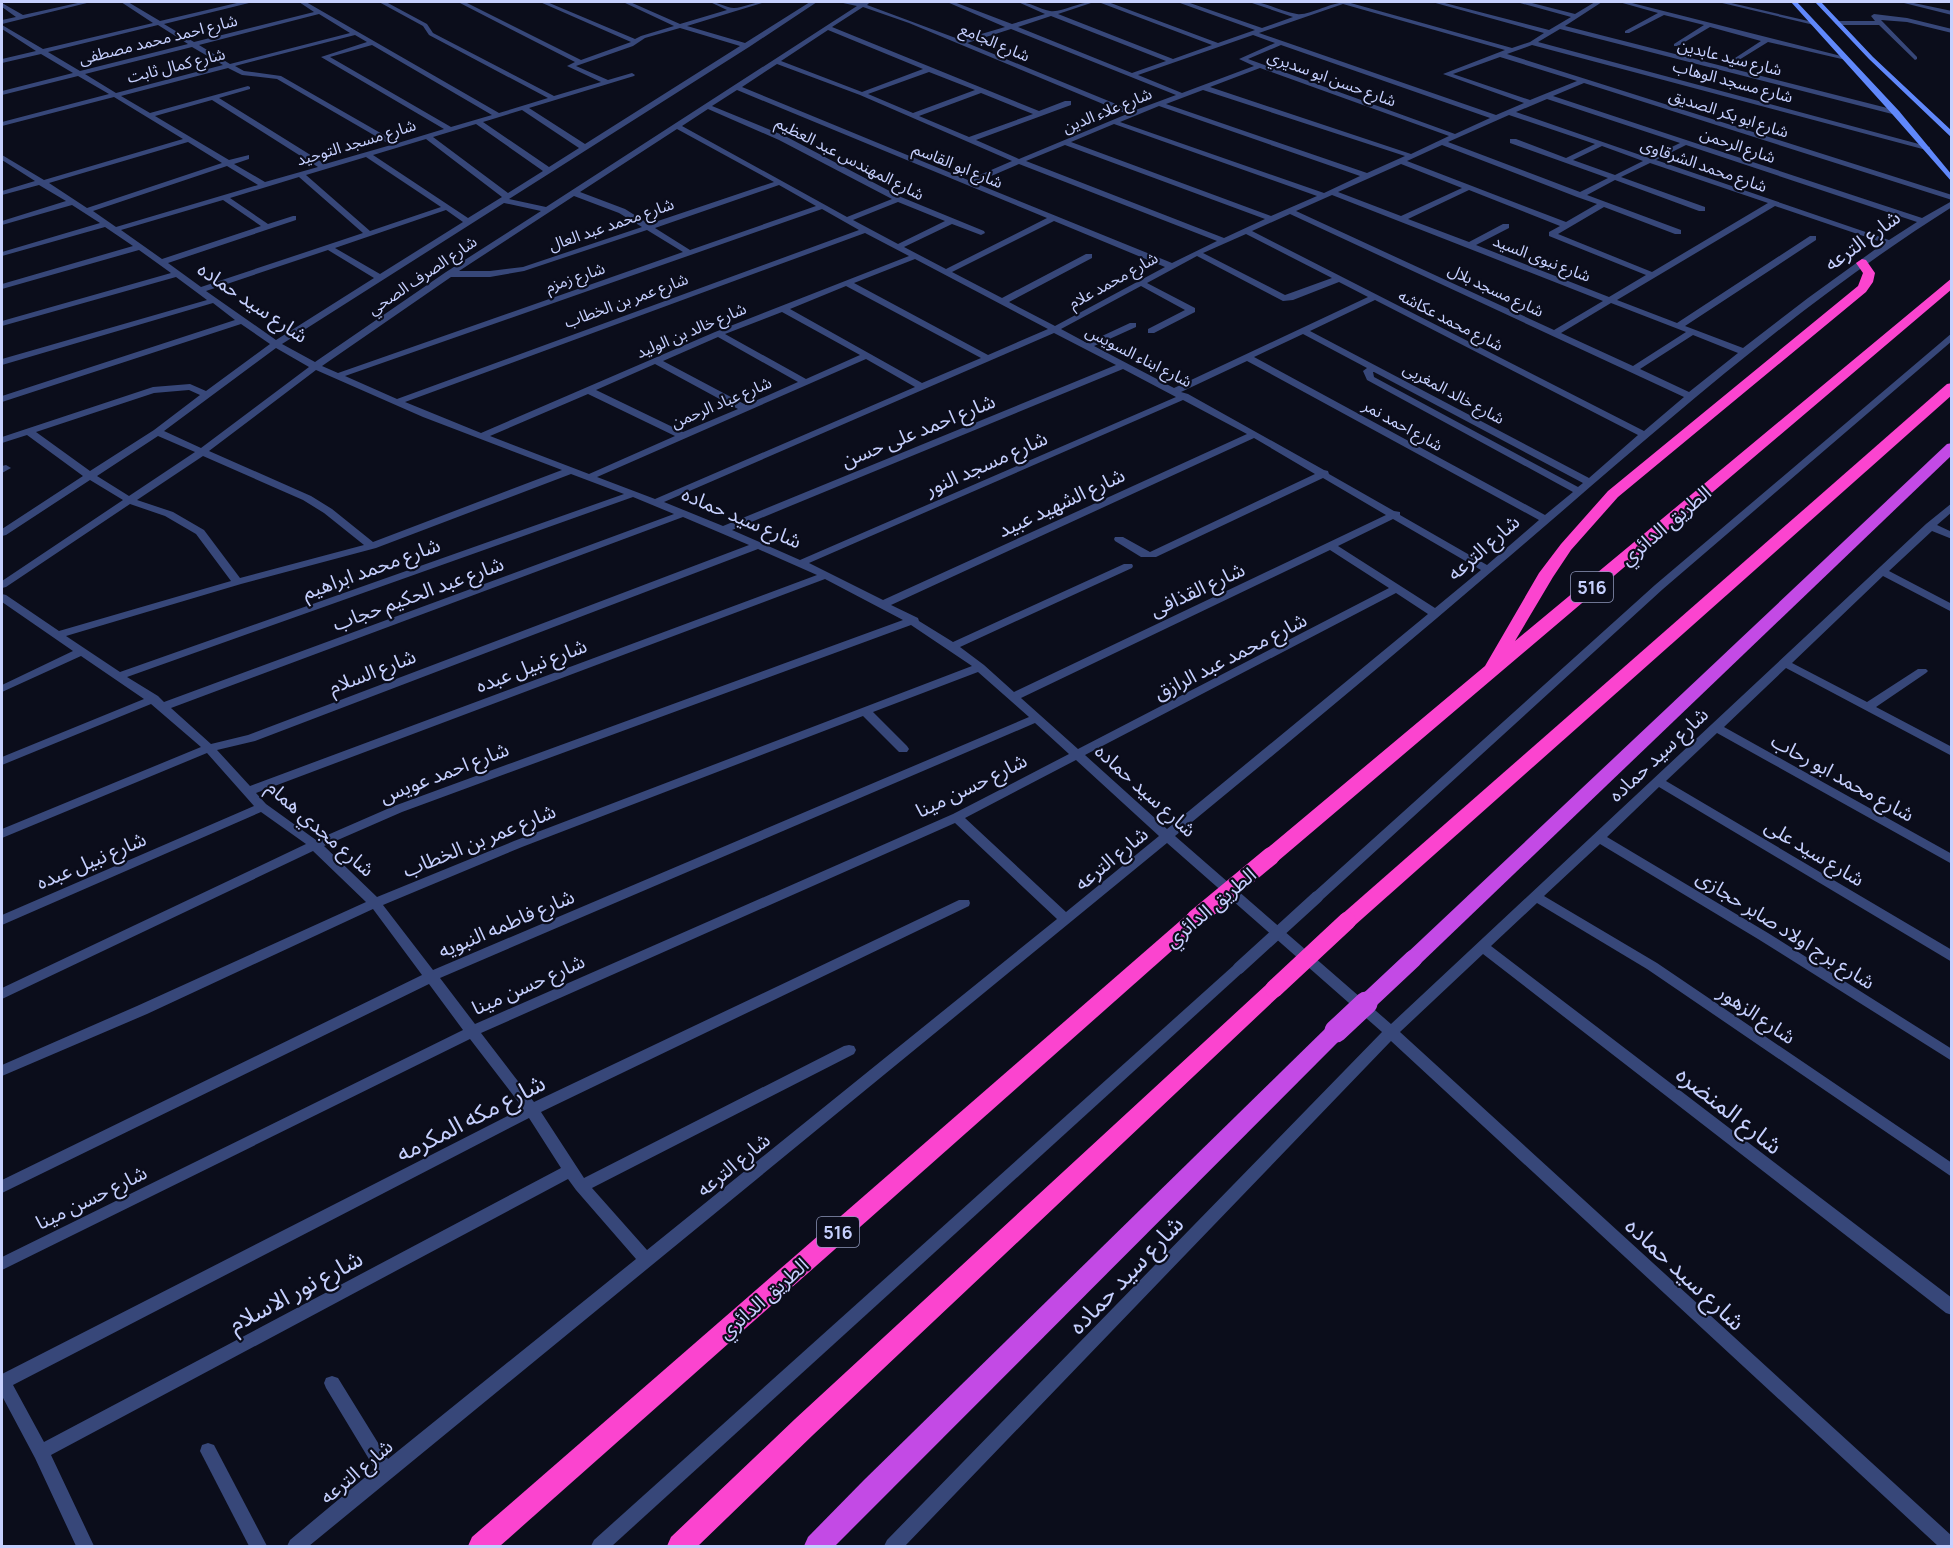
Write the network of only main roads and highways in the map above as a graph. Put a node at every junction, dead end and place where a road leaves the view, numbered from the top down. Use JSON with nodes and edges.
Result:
{"nodes":[{"id":1,"x":1794,"y":2,"type":"edge"},
{"id":2,"x":1818,"y":2,"type":"edge"},
{"id":3,"x":1952,"y":136,"type":"edge"},
{"id":4,"x":1952,"y":180,"type":"edge"},
{"id":5,"x":1862,"y":263,"type":"road end"},
{"id":6,"x":1952,"y":282,"type":"edge"},
{"id":7,"x":1952,"y":387,"type":"edge"},
{"id":8,"x":1952,"y":447,"type":"edge"},
{"id":9,"x":1488,"y":675,"type":"junction"},
{"id":10,"x":481,"y":1546,"type":"edge"},
{"id":11,"x":680,"y":1546,"type":"edge"},
{"id":12,"x":818,"y":1546,"type":"edge"}],
"edges":[{"from":1,"to":4,"type":"main road"},
{"from":2,"to":3,"type":"main road"},
{"from":5,"to":9,"type":"highway"},
{"from":6,"to":9,"type":"highway","name":"الطريق الدائري","number":"516"},
{"from":7,"to":11,"type":"highway","bridge":true},
{"from":8,"to":12,"type":"highway","bridge":true},
{"from":9,"to":10,"type":"highway","name":"الطريق الدائري","number":"516","bridge":true}]}
